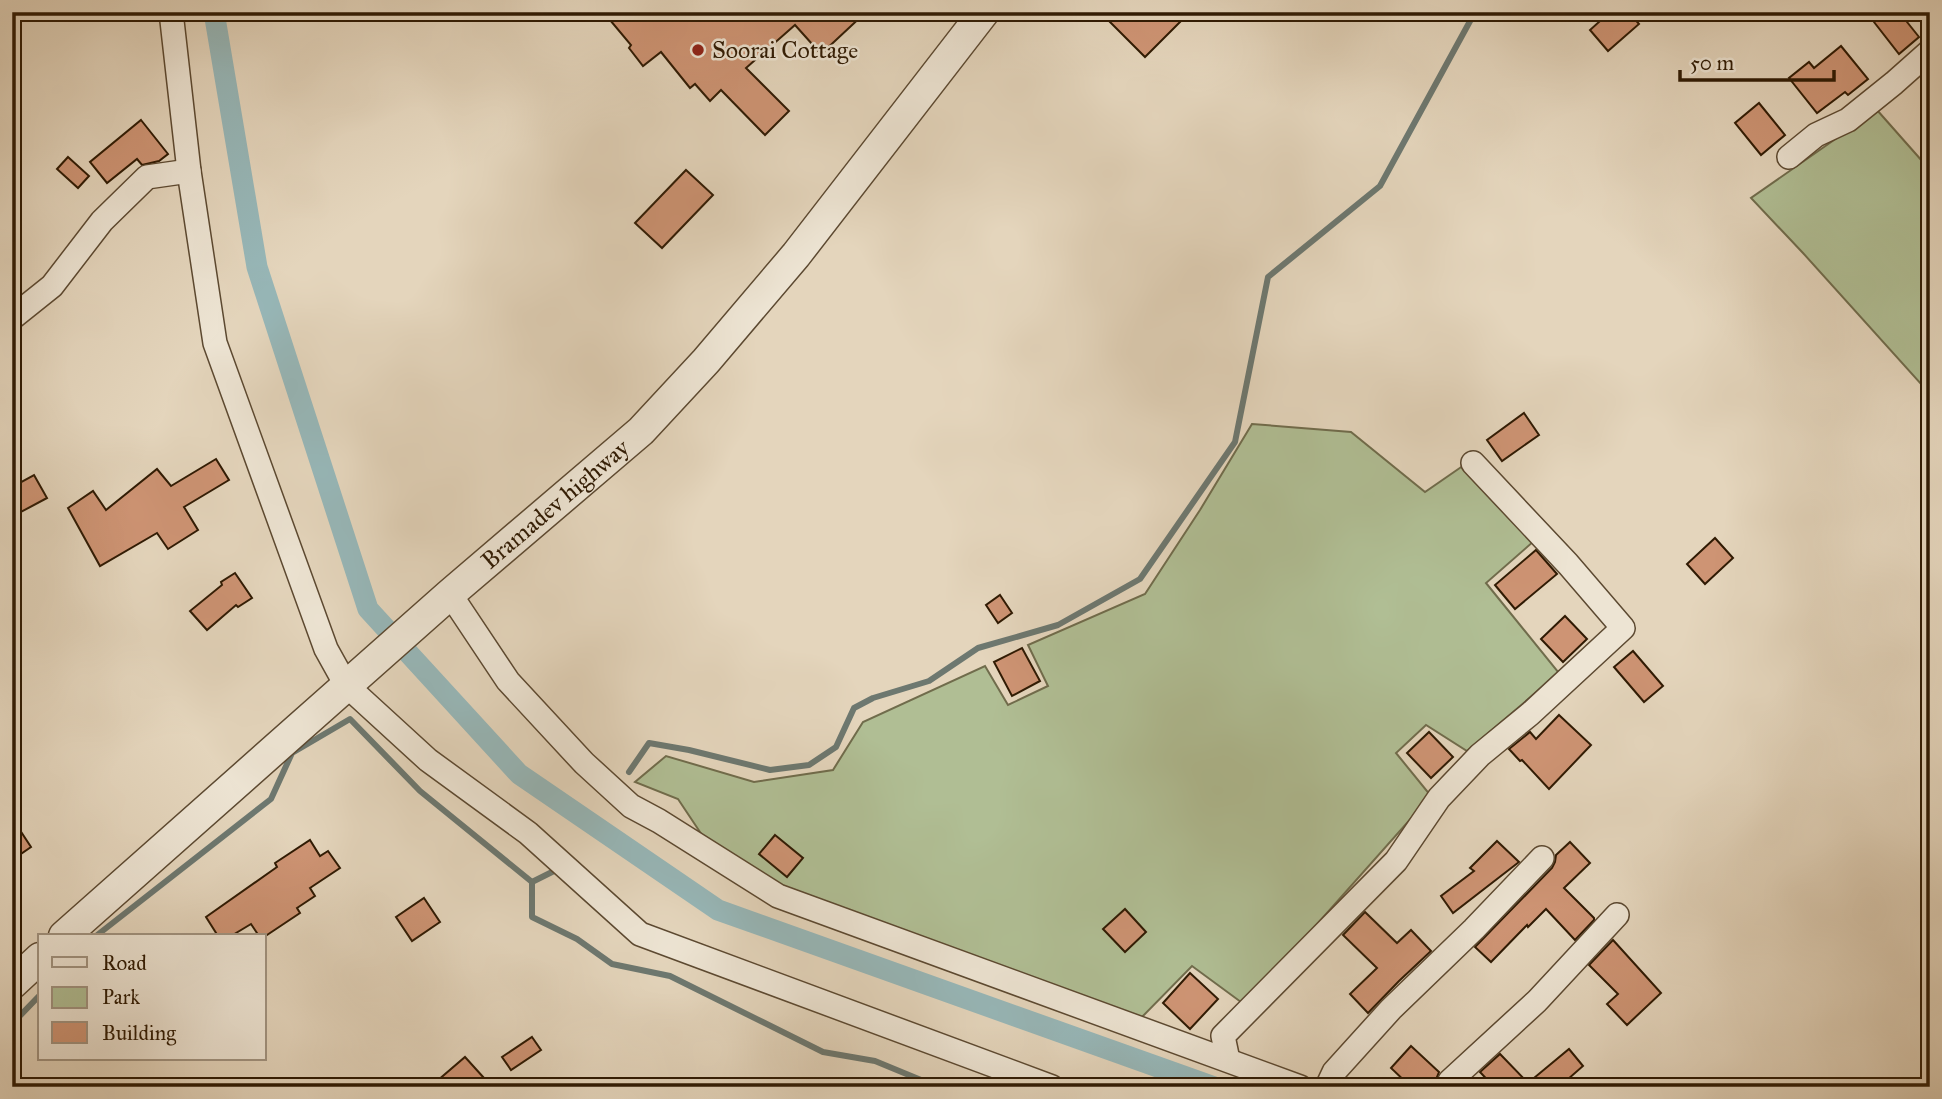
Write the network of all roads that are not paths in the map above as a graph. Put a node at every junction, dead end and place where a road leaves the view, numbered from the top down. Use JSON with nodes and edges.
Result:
{"nodes":[{"id":1,"x":171,"y":12,"type":"edge"},
{"id":2,"x":984,"y":12,"type":"edge"},
{"id":3,"x":1930,"y":51,"type":"edge"},
{"id":4,"x":1788,"y":157,"type":"dead end"},
{"id":5,"x":189,"y":170,"type":"junction"},
{"id":6,"x":12,"y":318,"type":"edge"},
{"id":7,"x":1473,"y":463,"type":"dead end"},
{"id":8,"x":445,"y":598,"type":"junction"},
{"id":9,"x":349,"y":682,"type":"junction"},
{"id":10,"x":1542,"y":858,"type":"dead end"},
{"id":11,"x":1617,"y":915,"type":"dead end"},
{"id":12,"x":66,"y":934,"type":"edge"},
{"id":13,"x":38,"y":960,"type":"edge"},
{"id":14,"x":12,"y":984,"type":"edge"},
{"id":15,"x":1228,"y":1060,"type":"junction"},
{"id":16,"x":1052,"y":1087,"type":"edge"},
{"id":17,"x":1300,"y":1087,"type":"edge"},
{"id":18,"x":1327,"y":1087,"type":"edge"},
{"id":19,"x":1447,"y":1087,"type":"edge"}],
"edges":[{"from":1,"to":5,"type":"street"},
{"from":2,"to":8,"type":"street","name":"Bramadev highway"},
{"from":3,"to":4,"type":"street"},
{"from":5,"to":6,"type":"street"},
{"from":5,"to":9,"type":"street"},
{"from":7,"to":15,"type":"street"},
{"from":8,"to":9,"type":"street","name":"Bramadev highway"},
{"from":8,"to":15,"type":"street"},
{"from":9,"to":12,"type":"street","name":"Bramadev highway"},
{"from":9,"to":16,"type":"street"},
{"from":10,"to":18,"type":"street"},
{"from":11,"to":19,"type":"street"},
{"from":13,"to":14,"type":"street"},
{"from":15,"to":17,"type":"street"}]}
